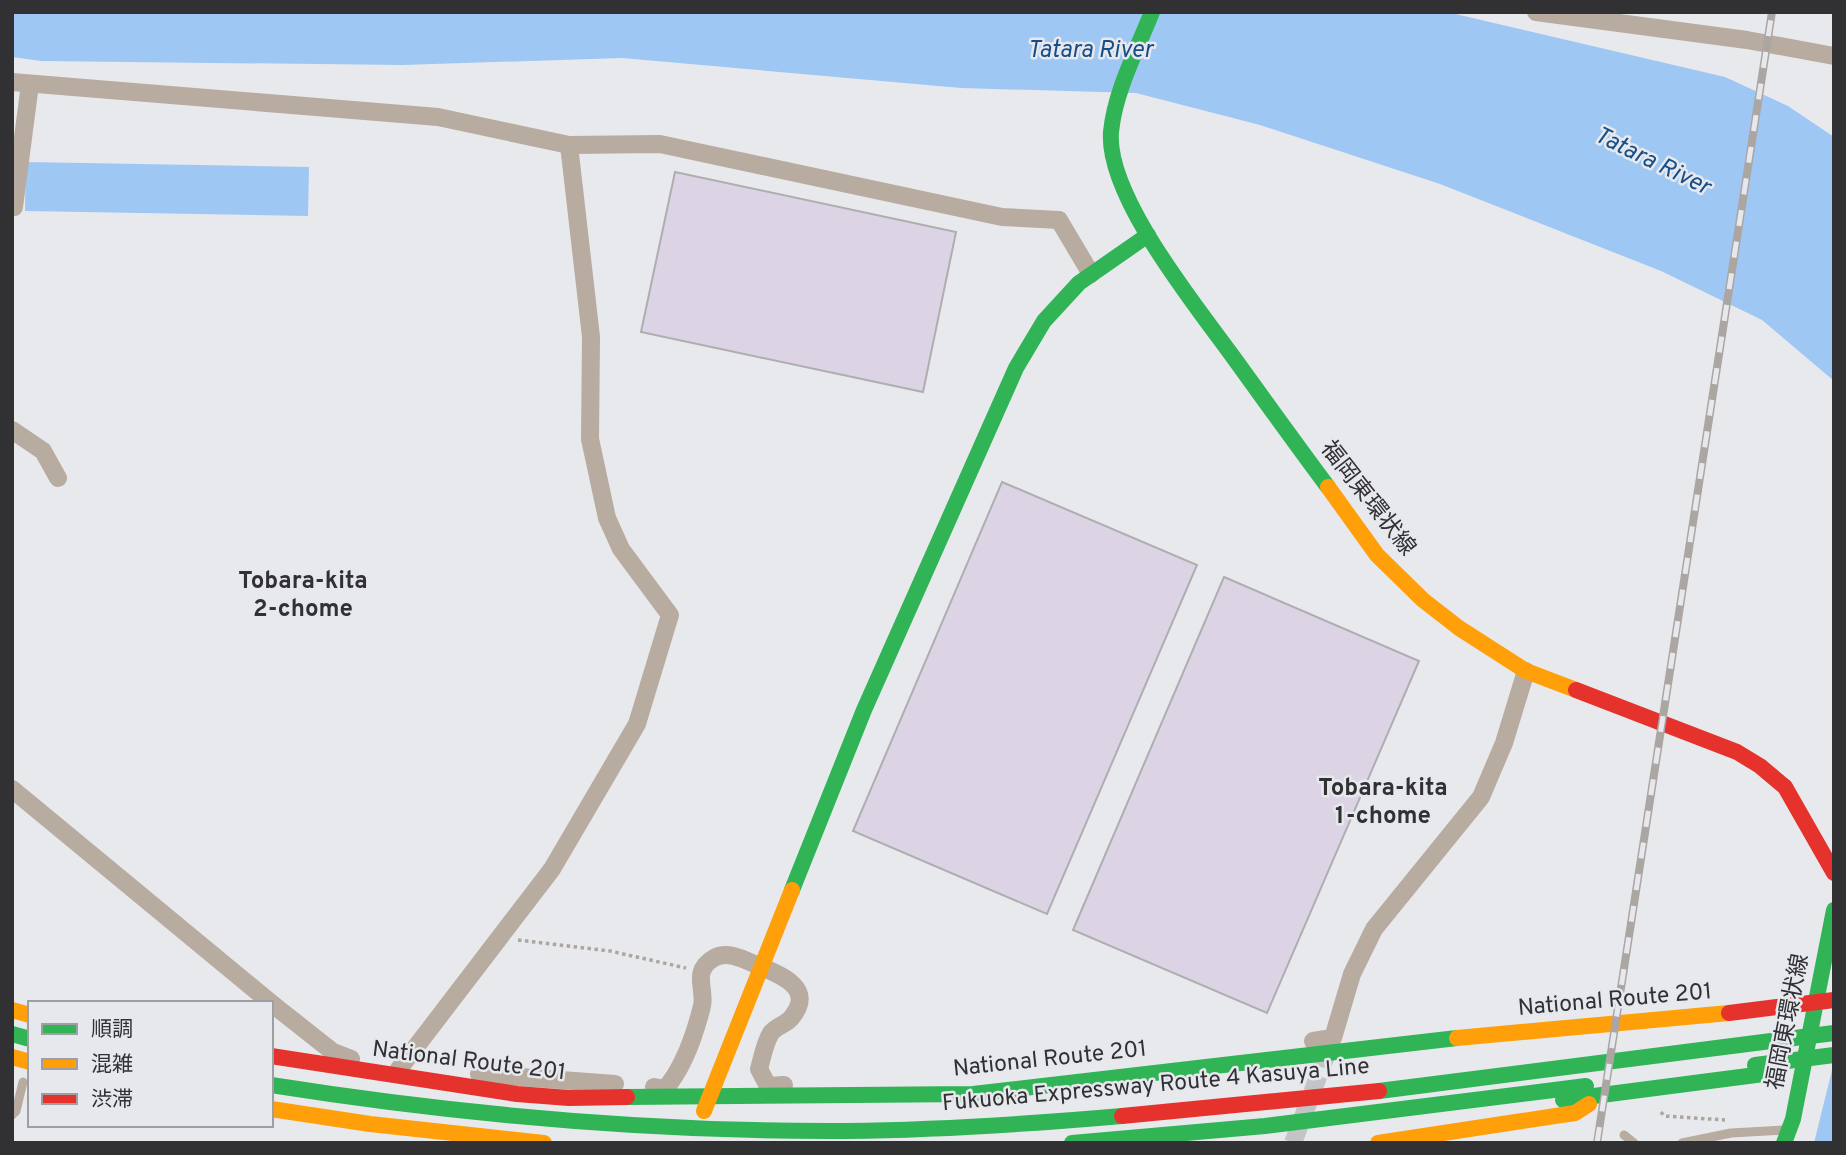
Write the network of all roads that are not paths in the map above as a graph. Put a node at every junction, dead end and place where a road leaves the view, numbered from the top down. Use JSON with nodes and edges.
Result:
{"nodes":[{"id":1,"x":1152,"y":12,"type":"edge"},
{"id":2,"x":1535,"y":12,"type":"edge"},
{"id":3,"x":1834,"y":56,"type":"edge"},
{"id":4,"x":21,"y":83,"type":"edge"},
{"id":5,"x":569,"y":145,"type":"junction"},
{"id":6,"x":13,"y":208,"type":"edge"},
{"id":7,"x":1148,"y":235,"type":"junction"},
{"id":8,"x":1091,"y":274,"type":"junction"},
{"id":9,"x":12,"y":430,"type":"edge"},
{"id":10,"x":58,"y":478,"type":"dead end"},
{"id":11,"x":1526,"y":671,"type":"junction"},
{"id":12,"x":12,"y":789,"type":"edge"},
{"id":13,"x":1834,"y":873,"type":"edge"},
{"id":14,"x":1834,"y":910,"type":"edge"},
{"id":15,"x":762,"y":967,"type":"junction"},
{"id":16,"x":1834,"y":1000,"type":"edge"},
{"id":17,"x":269,"y":1001,"type":"edge"},
{"id":18,"x":273,"y":1005,"type":"edge"},
{"id":19,"x":1566,"y":1029,"type":"junction"},
{"id":20,"x":1834,"y":1033,"type":"edge"},
{"id":21,"x":1489,"y":1052,"type":"dead end"},
{"id":22,"x":1834,"y":1055,"type":"edge"},
{"id":23,"x":273,"y":1056,"type":"edge"},
{"id":24,"x":1834,"y":1065,"type":"edge"},
{"id":25,"x":1437,"y":1068,"type":"dead end"},
{"id":26,"x":399,"y":1069,"type":"junction"},
{"id":27,"x":1766,"y":1069,"type":"junction"},
{"id":28,"x":1410,"y":1071,"type":"dead end"},
{"id":29,"x":525,"y":1077,"type":"junction"},
{"id":30,"x":22,"y":1081,"type":"edge"},
{"id":31,"x":273,"y":1085,"type":"edge"},
{"id":32,"x":517,"y":1094,"type":"junction"},
{"id":33,"x":1098,"y":1096,"type":"dead end"},
{"id":34,"x":1602,"y":1096,"type":"junction"},
{"id":35,"x":710,"y":1097,"type":"junction"},
{"id":36,"x":273,"y":1109,"type":"edge"},
{"id":37,"x":464,"y":1112,"type":"junction"},
{"id":38,"x":12,"y":1115,"type":"edge"},
{"id":39,"x":273,"y":1123,"type":"edge"},
{"id":40,"x":370,"y":1124,"type":"junction"},
{"id":41,"x":1624,"y":1135,"type":"dead end"},
{"id":42,"x":1786,"y":1136,"type":"edge"},
{"id":43,"x":451,"y":1143,"type":"edge"},
{"id":44,"x":495,"y":1143,"type":"edge"},
{"id":45,"x":544,"y":1143,"type":"edge"},
{"id":46,"x":692,"y":1143,"type":"edge"},
{"id":47,"x":1072,"y":1143,"type":"edge"},
{"id":48,"x":1214,"y":1143,"type":"edge"},
{"id":49,"x":1378,"y":1143,"type":"edge"},
{"id":50,"x":1634,"y":1143,"type":"edge"},
{"id":51,"x":1682,"y":1143,"type":"edge"}],
"edges":[{"from":1,"to":7,"type":"main road","name":"福岡東環状線"},
{"from":2,"to":3,"type":"street"},
{"from":4,"to":5,"type":"street"},
{"from":4,"to":6,"type":"street"},
{"from":5,"to":8,"type":"street"},
{"from":5,"to":26,"type":"street"},
{"from":7,"to":8,"type":"main road"},
{"from":7,"to":11,"type":"main road","name":"福岡東環状線"},
{"from":8,"to":15,"type":"main road"},
{"from":9,"to":10,"type":"street"},
{"from":11,"to":13,"type":"main road","name":"福岡東環状線"},
{"from":11,"to":15,"type":"street"},
{"from":12,"to":17,"type":"street"},
{"from":14,"to":42,"type":"main road","name":"福岡東環状線"},
{"from":15,"to":29,"type":"street"},
{"from":15,"to":35,"type":"main road"},
{"from":16,"to":19,"type":"main road","name":"National Route 201"},
{"from":18,"to":26,"type":"street"},
{"from":19,"to":21,"type":"main road"},
{"from":19,"to":35,"type":"main road","name":"National Route 201"},
{"from":20,"to":37,"type":"main road","name":"Fukuoka Expressway Route 4 Kasuya Line"},
{"from":22,"to":27,"type":"main road","name":"Fukuoka Expressway Route 4 Kasuya Line"},
{"from":23,"to":32,"type":"main road","name":"National Route 201"},
{"from":24,"to":27,"type":"main road"},
{"from":25,"to":28,"type":"main road"},
{"from":26,"to":29,"type":"street"},
{"from":27,"to":34,"type":"main road"},
{"from":27,"to":47,"type":"main road","name":"Fukuoka Expressway Route 4 Kasuya Line"},
{"from":29,"to":32,"type":"lane"},
{"from":30,"to":38,"type":"lane"},
{"from":31,"to":37,"type":"main road","name":"Fukuoka Expressway Route 4 Kasuya Line"},
{"from":32,"to":35,"type":"main road","name":"National Route 201"},
{"from":32,"to":44,"type":"lane"},
{"from":33,"to":37,"type":"main road"},
{"from":34,"to":48,"type":"main road"},
{"from":34,"to":49,"type":"main road"},
{"from":35,"to":46,"type":"main road"},
{"from":36,"to":40,"type":"main road"},
{"from":39,"to":43,"type":"main road"},
{"from":40,"to":43,"type":"main road"},
{"from":40,"to":45,"type":"main road"},
{"from":41,"to":50,"type":"lane"},
{"from":42,"to":51,"type":"lane"}]}
